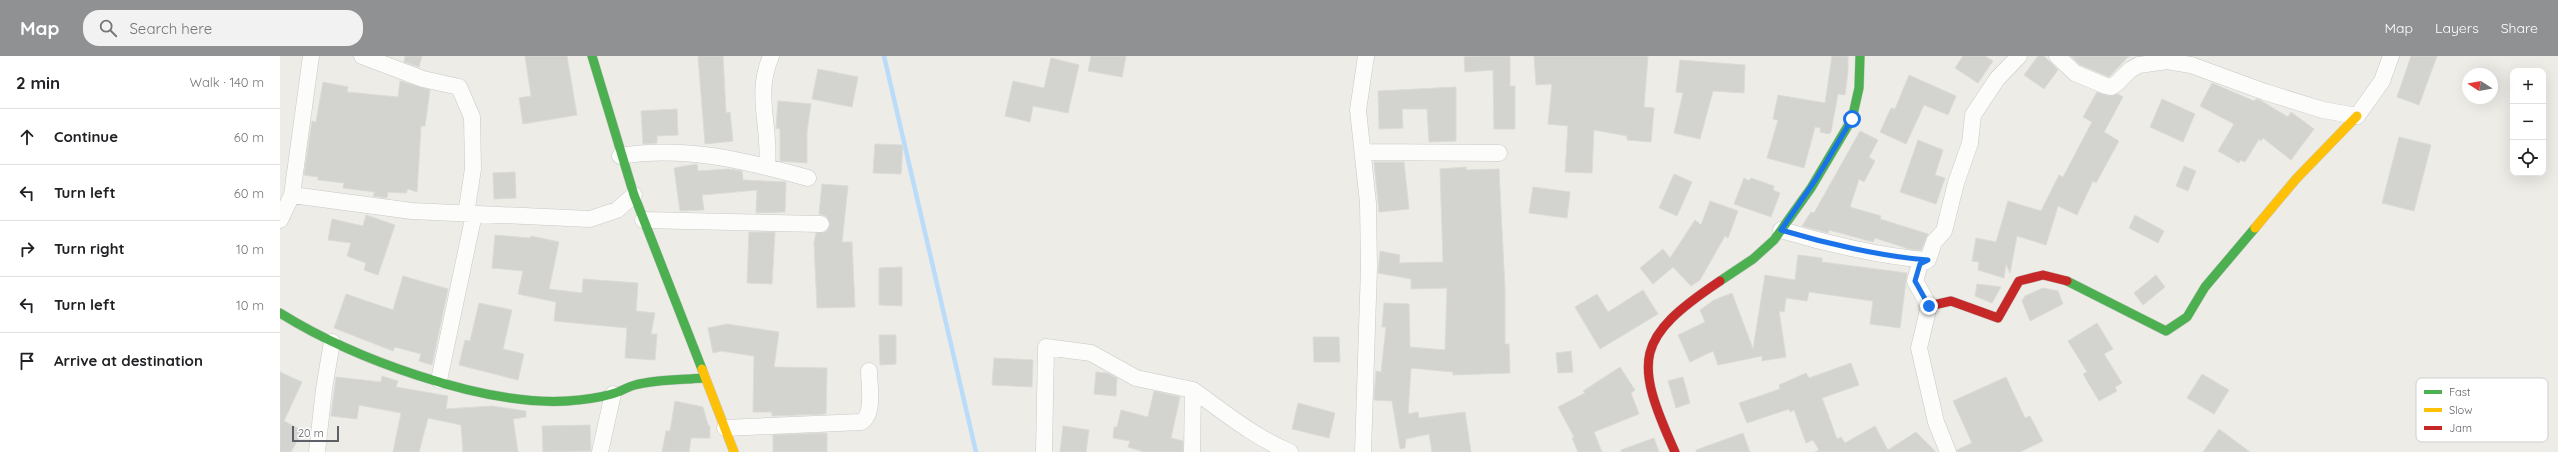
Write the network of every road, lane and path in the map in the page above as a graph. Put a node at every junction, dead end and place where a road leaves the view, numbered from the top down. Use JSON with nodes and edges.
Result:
{"nodes":[{"id":1,"x":311,"y":56,"type":"edge"},
{"id":2,"x":362,"y":56,"type":"edge"},
{"id":3,"x":592,"y":56,"type":"edge"},
{"id":4,"x":771,"y":56,"type":"edge"},
{"id":5,"x":1366,"y":56,"type":"edge"},
{"id":6,"x":1860,"y":56,"type":"edge"},
{"id":7,"x":2019,"y":56,"type":"edge"},
{"id":8,"x":2057,"y":56,"type":"edge"},
{"id":9,"x":2391,"y":56,"type":"edge"},
{"id":10,"x":2357,"y":116,"type":"junction"},
{"id":11,"x":1364,"y":152,"type":"junction"},
{"id":12,"x":1499,"y":153,"type":"dead end"},
{"id":13,"x":620,"y":156,"type":"junction"},
{"id":14,"x":767,"y":167,"type":"junction"},
{"id":15,"x":808,"y":178,"type":"dead end"},
{"id":16,"x":292,"y":195,"type":"junction"},
{"id":17,"x":634,"y":195,"type":"junction"},
{"id":18,"x":470,"y":214,"type":"junction"},
{"id":19,"x":280,"y":220,"type":"edge"},
{"id":20,"x":643,"y":220,"type":"junction"},
{"id":21,"x":821,"y":224,"type":"dead end"},
{"id":22,"x":1781,"y":230,"type":"junction"},
{"id":23,"x":1928,"y":260,"type":"junction"},
{"id":24,"x":1929,"y":306,"type":"junction"},
{"id":25,"x":280,"y":313,"type":"edge"},
{"id":26,"x":332,"y":342,"type":"junction"},
{"id":27,"x":869,"y":371,"type":"dead end"},
{"id":28,"x":704,"y":378,"type":"junction"},
{"id":29,"x":439,"y":380,"type":"junction"},
{"id":30,"x":1193,"y":390,"type":"junction"},
{"id":31,"x":613,"y":394,"type":"junction"},
{"id":32,"x":725,"y":428,"type":"junction"},
{"id":33,"x":317,"y":452,"type":"edge"},
{"id":34,"x":600,"y":452,"type":"edge"},
{"id":35,"x":734,"y":452,"type":"edge"},
{"id":36,"x":1044,"y":452,"type":"edge"},
{"id":37,"x":1192,"y":452,"type":"edge"},
{"id":38,"x":1290,"y":452,"type":"edge"},
{"id":39,"x":1363,"y":452,"type":"edge"},
{"id":40,"x":1675,"y":452,"type":"edge"},
{"id":41,"x":1948,"y":452,"type":"edge"}],
"edges":[{"from":1,"to":16,"type":"street"},
{"from":2,"to":18,"type":"street"},
{"from":3,"to":13,"type":"street"},
{"from":4,"to":14,"type":"street"},
{"from":5,"to":11,"type":"street"},
{"from":6,"to":22,"type":"street"},
{"from":7,"to":23,"type":"street"},
{"from":8,"to":10,"type":"street"},
{"from":9,"to":10,"type":"street"},
{"from":10,"to":24,"type":"street"},
{"from":11,"to":12,"type":"street"},
{"from":11,"to":39,"type":"street"},
{"from":13,"to":14,"type":"street"},
{"from":13,"to":17,"type":"street"},
{"from":14,"to":15,"type":"street"},
{"from":16,"to":18,"type":"street"},
{"from":16,"to":19,"type":"street"},
{"from":17,"to":18,"type":"street"},
{"from":17,"to":20,"type":"street"},
{"from":18,"to":29,"type":"street"},
{"from":20,"to":21,"type":"street"},
{"from":20,"to":28,"type":"street"},
{"from":22,"to":23,"type":"street"},
{"from":22,"to":40,"type":"street"},
{"from":23,"to":24,"type":"street"},
{"from":24,"to":41,"type":"street"},
{"from":25,"to":26,"type":"street"},
{"from":26,"to":29,"type":"street"},
{"from":26,"to":33,"type":"street"},
{"from":27,"to":32,"type":"street"},
{"from":28,"to":31,"type":"street"},
{"from":28,"to":32,"type":"street"},
{"from":29,"to":31,"type":"street"},
{"from":30,"to":36,"type":"street"},
{"from":30,"to":37,"type":"street"},
{"from":30,"to":38,"type":"street"},
{"from":31,"to":34,"type":"street"},
{"from":32,"to":35,"type":"street"}]}
